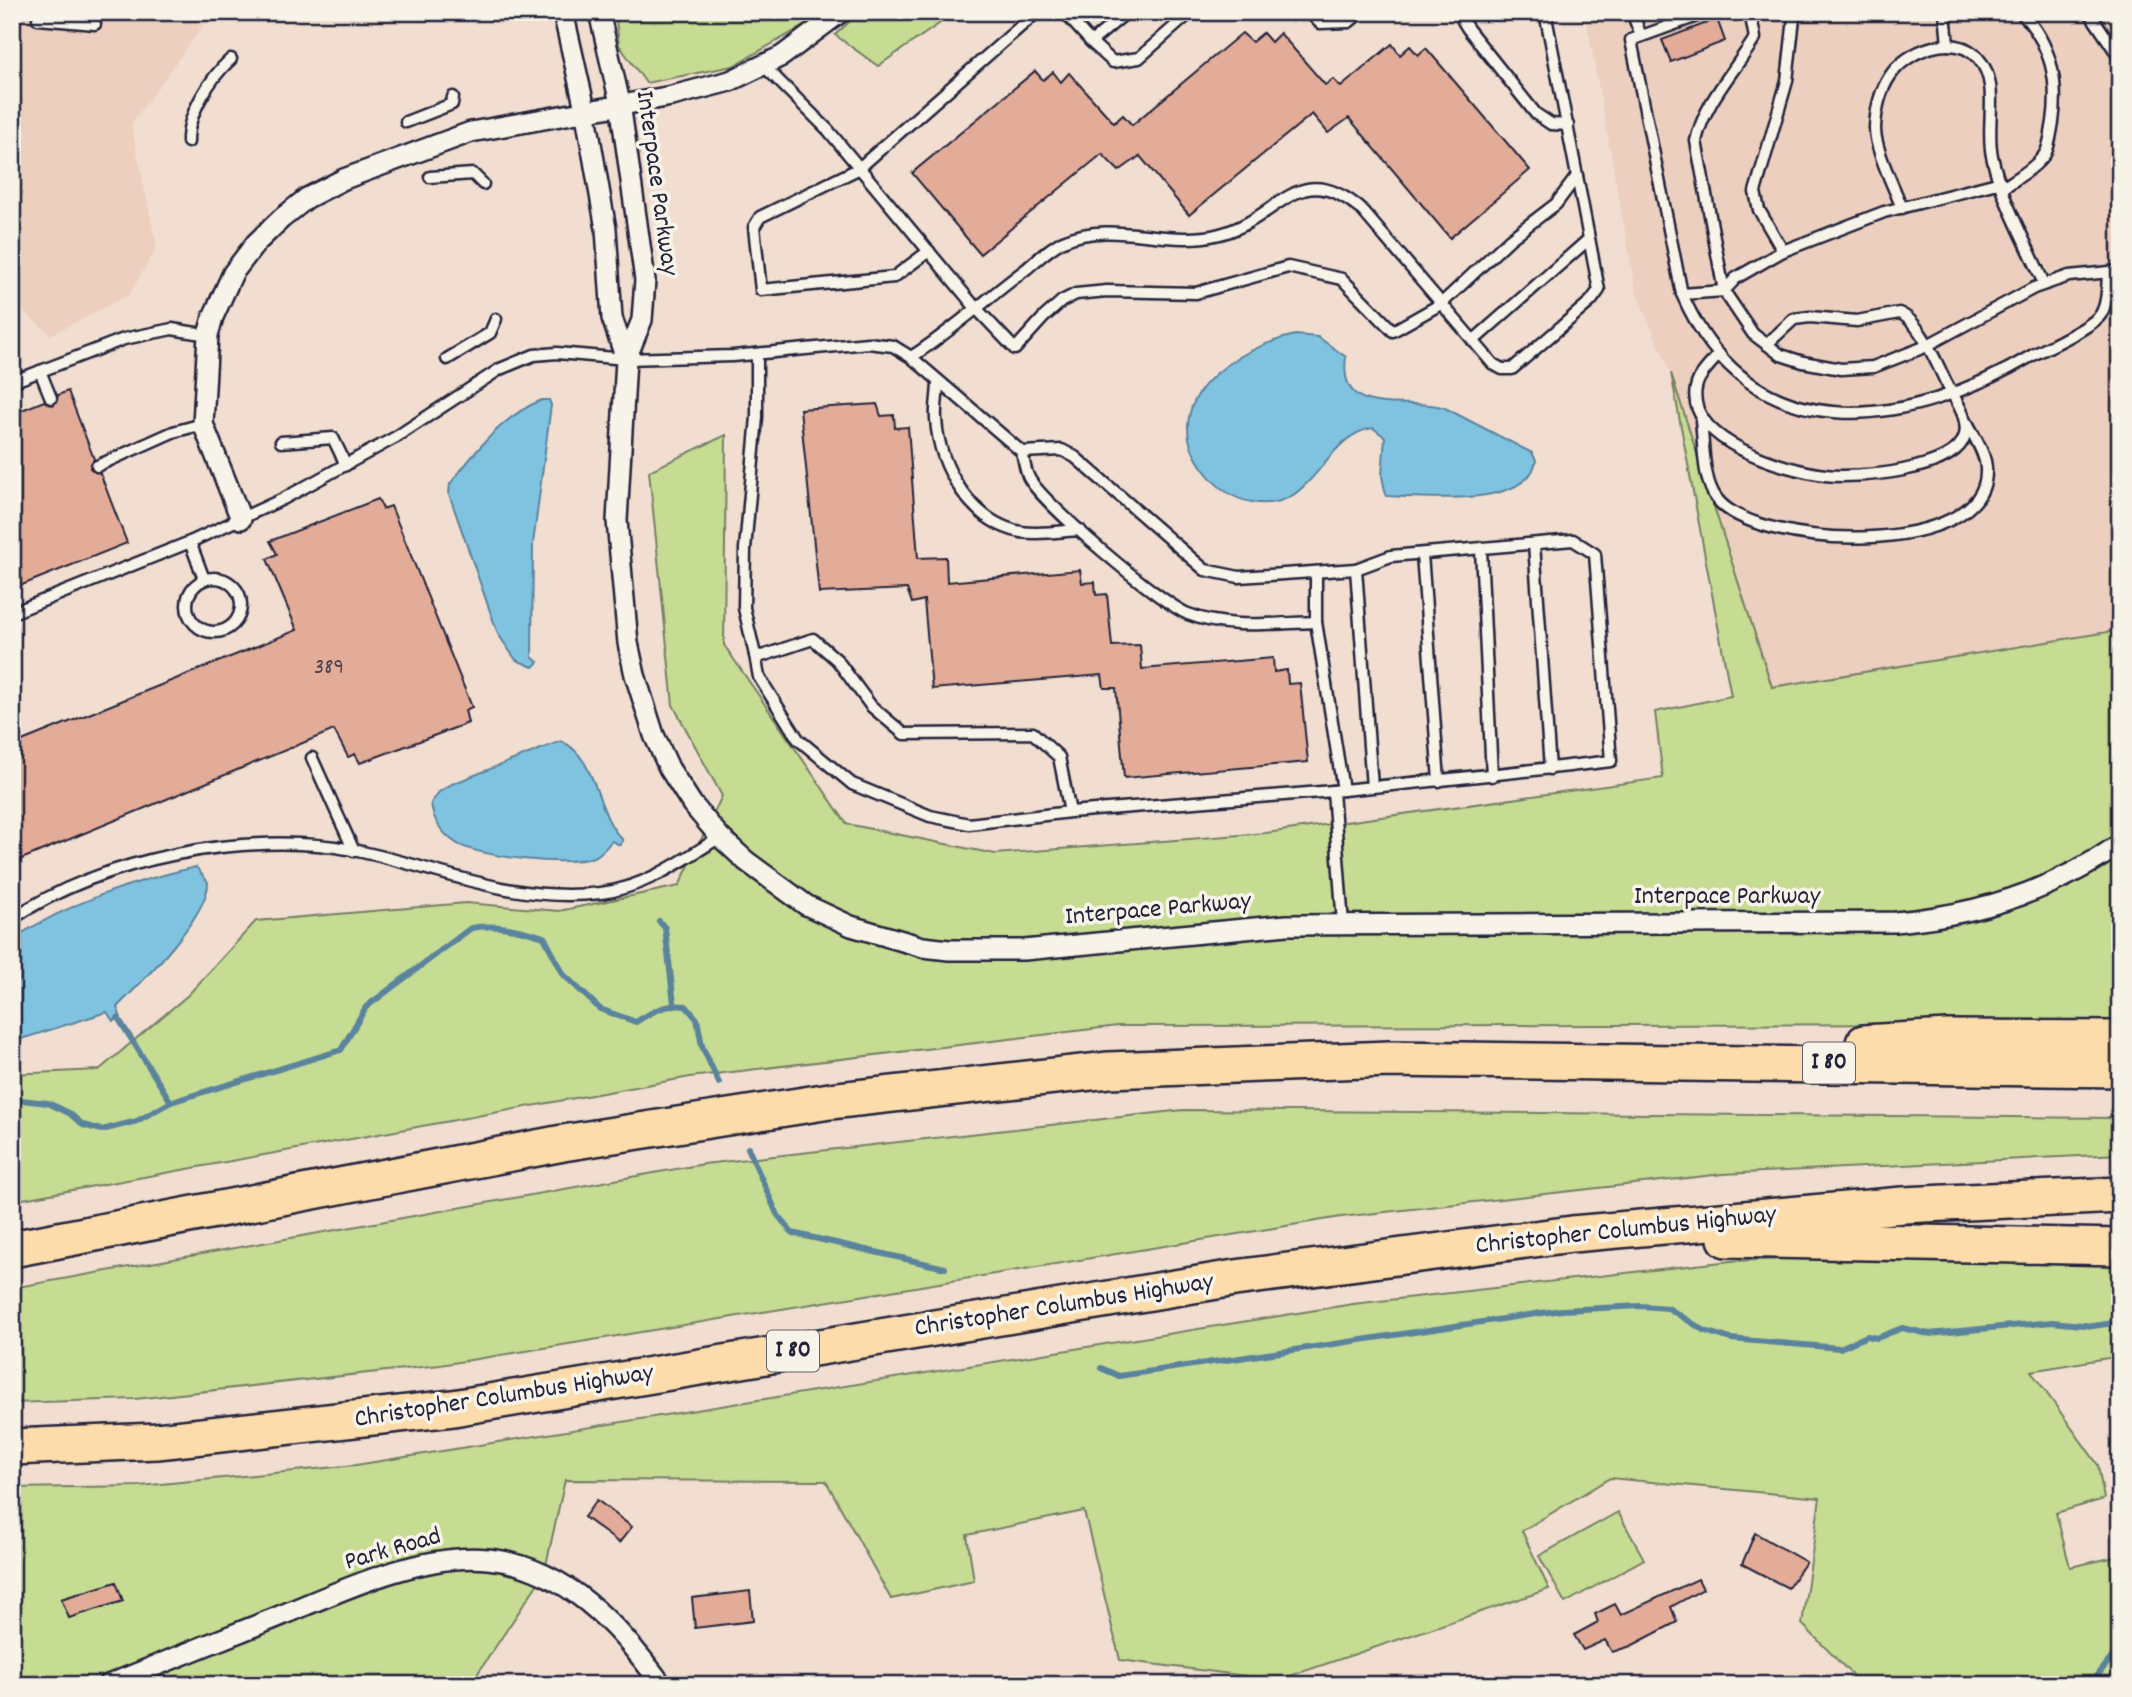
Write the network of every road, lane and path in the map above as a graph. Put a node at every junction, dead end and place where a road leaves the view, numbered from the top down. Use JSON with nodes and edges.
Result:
{"nodes":[{"id":1,"x":563,"y":12,"type":"edge"},
{"id":2,"x":599,"y":12,"type":"edge"},
{"id":3,"x":841,"y":12,"type":"edge"},
{"id":4,"x":1037,"y":12,"type":"edge"},
{"id":5,"x":1064,"y":12,"type":"edge"},
{"id":6,"x":1127,"y":12,"type":"edge"},
{"id":7,"x":1191,"y":12,"type":"edge"},
{"id":8,"x":1309,"y":12,"type":"edge"},
{"id":9,"x":1361,"y":12,"type":"edge"},
{"id":10,"x":1466,"y":12,"type":"edge"},
{"id":11,"x":1545,"y":12,"type":"edge"},
{"id":12,"x":1632,"y":12,"type":"edge"},
{"id":13,"x":1708,"y":12,"type":"edge"},
{"id":14,"x":1743,"y":12,"type":"edge"},
{"id":15,"x":1798,"y":12,"type":"edge"},
{"id":16,"x":1945,"y":12,"type":"edge"},
{"id":17,"x":2021,"y":12,"type":"edge"},
{"id":18,"x":2089,"y":12,"type":"edge"},
{"id":19,"x":38,"y":19,"type":"dead end"},
{"id":20,"x":95,"y":24,"type":"dead end"},
{"id":21,"x":1641,"y":36,"type":"junction"},
{"id":22,"x":1091,"y":41,"type":"junction"},
{"id":23,"x":1948,"y":45,"type":"junction"},
{"id":24,"x":2120,"y":58,"type":"edge"},
{"id":25,"x":231,"y":59,"type":"dead end"},
{"id":26,"x":763,"y":65,"type":"junction"},
{"id":27,"x":453,"y":97,"type":"dead end"},
{"id":28,"x":620,"y":103,"type":"junction"},
{"id":29,"x":585,"y":109,"type":"junction"},
{"id":30,"x":406,"y":122,"type":"dead end"},
{"id":31,"x":1567,"y":125,"type":"junction"},
{"id":32,"x":188,"y":142,"type":"dead end"},
{"id":33,"x":858,"y":169,"type":"junction"},
{"id":34,"x":1577,"y":176,"type":"junction"},
{"id":35,"x":430,"y":177,"type":"dead end"},
{"id":36,"x":483,"y":184,"type":"dead end"},
{"id":37,"x":2002,"y":186,"type":"junction"},
{"id":38,"x":1902,"y":208,"type":"junction"},
{"id":39,"x":1590,"y":239,"type":"junction"},
{"id":40,"x":929,"y":251,"type":"junction"},
{"id":41,"x":1783,"y":251,"type":"junction"},
{"id":42,"x":2120,"y":271,"type":"edge"},
{"id":43,"x":2108,"y":273,"type":"junction"},
{"id":44,"x":2044,"y":284,"type":"junction"},
{"id":45,"x":1724,"y":291,"type":"junction"},
{"id":46,"x":1682,"y":294,"type":"junction"},
{"id":47,"x":1441,"y":304,"type":"junction"},
{"id":48,"x":975,"y":307,"type":"junction"},
{"id":49,"x":496,"y":319,"type":"dead end"},
{"id":50,"x":208,"y":335,"type":"junction"},
{"id":51,"x":1472,"y":341,"type":"junction"},
{"id":52,"x":1767,"y":344,"type":"junction"},
{"id":53,"x":1927,"y":345,"type":"junction"},
{"id":54,"x":757,"y":354,"type":"junction"},
{"id":55,"x":1719,"y":354,"type":"junction"},
{"id":56,"x":911,"y":357,"type":"junction"},
{"id":57,"x":447,"y":359,"type":"dead end"},
{"id":58,"x":626,"y":359,"type":"junction"},
{"id":59,"x":40,"y":372,"type":"junction"},
{"id":60,"x":12,"y":382,"type":"edge"},
{"id":61,"x":938,"y":382,"type":"junction"},
{"id":62,"x":1952,"y":394,"type":"junction"},
{"id":63,"x":51,"y":398,"type":"dead end"},
{"id":64,"x":1701,"y":420,"type":"junction"},
{"id":65,"x":1966,"y":421,"type":"junction"},
{"id":66,"x":203,"y":424,"type":"junction"},
{"id":67,"x":281,"y":442,"type":"dead end"},
{"id":68,"x":1023,"y":452,"type":"junction"},
{"id":69,"x":346,"y":465,"type":"junction"},
{"id":70,"x":97,"y":466,"type":"dead end"},
{"id":71,"x":242,"y":519,"type":"junction"},
{"id":72,"x":1080,"y":530,"type":"junction"},
{"id":73,"x":190,"y":542,"type":"junction"},
{"id":74,"x":1535,"y":544,"type":"junction"},
{"id":75,"x":1481,"y":549,"type":"junction"},
{"id":76,"x":1422,"y":554,"type":"junction"},
{"id":77,"x":1356,"y":569,"type":"junction"},
{"id":78,"x":1316,"y":572,"type":"junction"},
{"id":79,"x":204,"y":579,"type":"junction"},
{"id":80,"x":12,"y":613,"type":"edge"},
{"id":81,"x":1316,"y":621,"type":"junction"},
{"id":82,"x":755,"y":655,"type":"junction"},
{"id":83,"x":313,"y":758,"type":"dead end"},
{"id":84,"x":1550,"y":769,"type":"junction"},
{"id":85,"x":1492,"y":776,"type":"junction"},
{"id":86,"x":1439,"y":781,"type":"junction"},
{"id":87,"x":1373,"y":787,"type":"junction"},
{"id":88,"x":1338,"y":790,"type":"junction"},
{"id":89,"x":1070,"y":811,"type":"junction"},
{"id":90,"x":720,"y":837,"type":"junction"},
{"id":91,"x":2120,"y":844,"type":"edge"},
{"id":92,"x":354,"y":850,"type":"junction"},
{"id":93,"x":12,"y":919,"type":"edge"},
{"id":94,"x":1343,"y":924,"type":"junction"},
{"id":95,"x":2120,"y":1039,"type":"edge"},
{"id":96,"x":1537,"y":1062,"type":"junction"},
{"id":97,"x":2120,"y":1069,"type":"edge"},
{"id":98,"x":2120,"y":1195,"type":"edge"},
{"id":99,"x":1572,"y":1234,"type":"junction"},
{"id":100,"x":2120,"y":1247,"type":"edge"},
{"id":101,"x":12,"y":1249,"type":"edge"},
{"id":102,"x":12,"y":1447,"type":"edge"},
{"id":103,"x":108,"y":1685,"type":"edge"},
{"id":104,"x":663,"y":1685,"type":"edge"}],
"edges":[{"from":1,"to":29,"type":"street","name":"Interpace Parkway"},
{"from":2,"to":28,"type":"street","name":"Interpace Parkway"},
{"from":3,"to":26,"type":"street"},
{"from":4,"to":33,"type":"lane"},
{"from":5,"to":22,"type":"lane"},
{"from":6,"to":22,"type":"lane"},
{"from":7,"to":22,"type":"lane"},
{"from":8,"to":9,"type":"lane"},
{"from":10,"to":31,"type":"lane"},
{"from":11,"to":31,"type":"lane"},
{"from":12,"to":21,"type":"lane"},
{"from":13,"to":21,"type":"lane"},
{"from":14,"to":45,"type":"lane"},
{"from":15,"to":41,"type":"lane"},
{"from":16,"to":23,"type":"lane"},
{"from":17,"to":37,"type":"lane"},
{"from":18,"to":24,"type":"lane"},
{"from":19,"to":20,"type":"lane"},
{"from":21,"to":46,"type":"lane"},
{"from":23,"to":37,"type":"lane"},
{"from":23,"to":38,"type":"lane"},
{"from":25,"to":32,"type":"lane"},
{"from":26,"to":28,"type":"street"},
{"from":26,"to":33,"type":"lane"},
{"from":27,"to":30,"type":"lane"},
{"from":28,"to":29,"type":"street"},
{"from":28,"to":58,"type":"street","name":"Interpace Parkway"},
{"from":29,"to":50,"type":"street"},
{"from":29,"to":58,"type":"street","name":"Interpace Parkway"},
{"from":31,"to":34,"type":"lane"},
{"from":33,"to":40,"type":"lane"},
{"from":33,"to":40,"type":"lane"},
{"from":34,"to":39,"type":"lane"},
{"from":34,"to":47,"type":"lane"},
{"from":35,"to":36,"type":"lane"},
{"from":37,"to":38,"type":"lane"},
{"from":37,"to":44,"type":"lane"},
{"from":38,"to":41,"type":"lane"},
{"from":39,"to":51,"type":"lane"},
{"from":39,"to":51,"type":"lane"},
{"from":40,"to":48,"type":"lane"},
{"from":41,"to":45,"type":"lane"},
{"from":42,"to":43,"type":"lane"},
{"from":43,"to":44,"type":"lane"},
{"from":43,"to":62,"type":"lane"},
{"from":44,"to":53,"type":"lane"},
{"from":45,"to":46,"type":"lane"},
{"from":45,"to":52,"type":"lane"},
{"from":46,"to":55,"type":"lane"},
{"from":47,"to":48,"type":"lane"},
{"from":47,"to":48,"type":"lane"},
{"from":47,"to":51,"type":"lane"},
{"from":48,"to":56,"type":"lane"},
{"from":49,"to":57,"type":"lane"},
{"from":50,"to":59,"type":"lane"},
{"from":50,"to":66,"type":"street"},
{"from":52,"to":53,"type":"lane"},
{"from":52,"to":53,"type":"lane"},
{"from":53,"to":62,"type":"lane"},
{"from":54,"to":56,"type":"lane"},
{"from":54,"to":58,"type":"lane"},
{"from":54,"to":82,"type":"lane"},
{"from":55,"to":62,"type":"lane"},
{"from":55,"to":64,"type":"lane"},
{"from":56,"to":61,"type":"lane"},
{"from":58,"to":69,"type":"lane"},
{"from":58,"to":90,"type":"street","name":"Interpace Parkway"},
{"from":59,"to":60,"type":"lane"},
{"from":59,"to":63,"type":"lane"},
{"from":61,"to":68,"type":"lane"},
{"from":61,"to":72,"type":"lane"},
{"from":62,"to":65,"type":"lane"},
{"from":64,"to":65,"type":"lane"},
{"from":64,"to":65,"type":"lane"},
{"from":66,"to":70,"type":"lane"},
{"from":66,"to":71,"type":"street"},
{"from":67,"to":69,"type":"lane"},
{"from":68,"to":72,"type":"lane"},
{"from":68,"to":78,"type":"lane"},
{"from":69,"to":71,"type":"lane"},
{"from":71,"to":73,"type":"lane"},
{"from":72,"to":81,"type":"lane"},
{"from":73,"to":79,"type":"lane"},
{"from":73,"to":80,"type":"lane"},
{"from":74,"to":75,"type":"lane"},
{"from":74,"to":84,"type":"lane"},
{"from":74,"to":84,"type":"lane"},
{"from":75,"to":76,"type":"lane"},
{"from":75,"to":85,"type":"lane"},
{"from":76,"to":77,"type":"lane"},
{"from":76,"to":86,"type":"lane"},
{"from":77,"to":78,"type":"lane"},
{"from":77,"to":87,"type":"lane"},
{"from":78,"to":81,"type":"lane"},
{"from":79,"to":79,"type":"lane"},
{"from":81,"to":88,"type":"lane"},
{"from":82,"to":89,"type":"lane"},
{"from":82,"to":89,"type":"lane"},
{"from":83,"to":92,"type":"lane"},
{"from":84,"to":85,"type":"lane"},
{"from":85,"to":86,"type":"lane"},
{"from":86,"to":87,"type":"lane"},
{"from":87,"to":88,"type":"lane"},
{"from":88,"to":89,"type":"lane"},
{"from":88,"to":94,"type":"lane"},
{"from":90,"to":92,"type":"lane"},
{"from":90,"to":94,"type":"street","name":"Interpace Parkway"},
{"from":91,"to":94,"type":"street","name":"Interpace Parkway"},
{"from":92,"to":93,"type":"lane"},
{"from":95,"to":96,"type":"highway"},
{"from":96,"to":97,"type":"highway","number":"I 80"},
{"from":96,"to":101,"type":"highway","number":"I 80"},
{"from":98,"to":99,"type":"highway","name":"Christopher Columbus Highway","number":"I 80"},
{"from":99,"to":100,"type":"highway"},
{"from":99,"to":102,"type":"highway","name":"Christopher Columbus Highway","number":"I 80"},
{"from":103,"to":104,"type":"street","name":"Park Road"}]}
